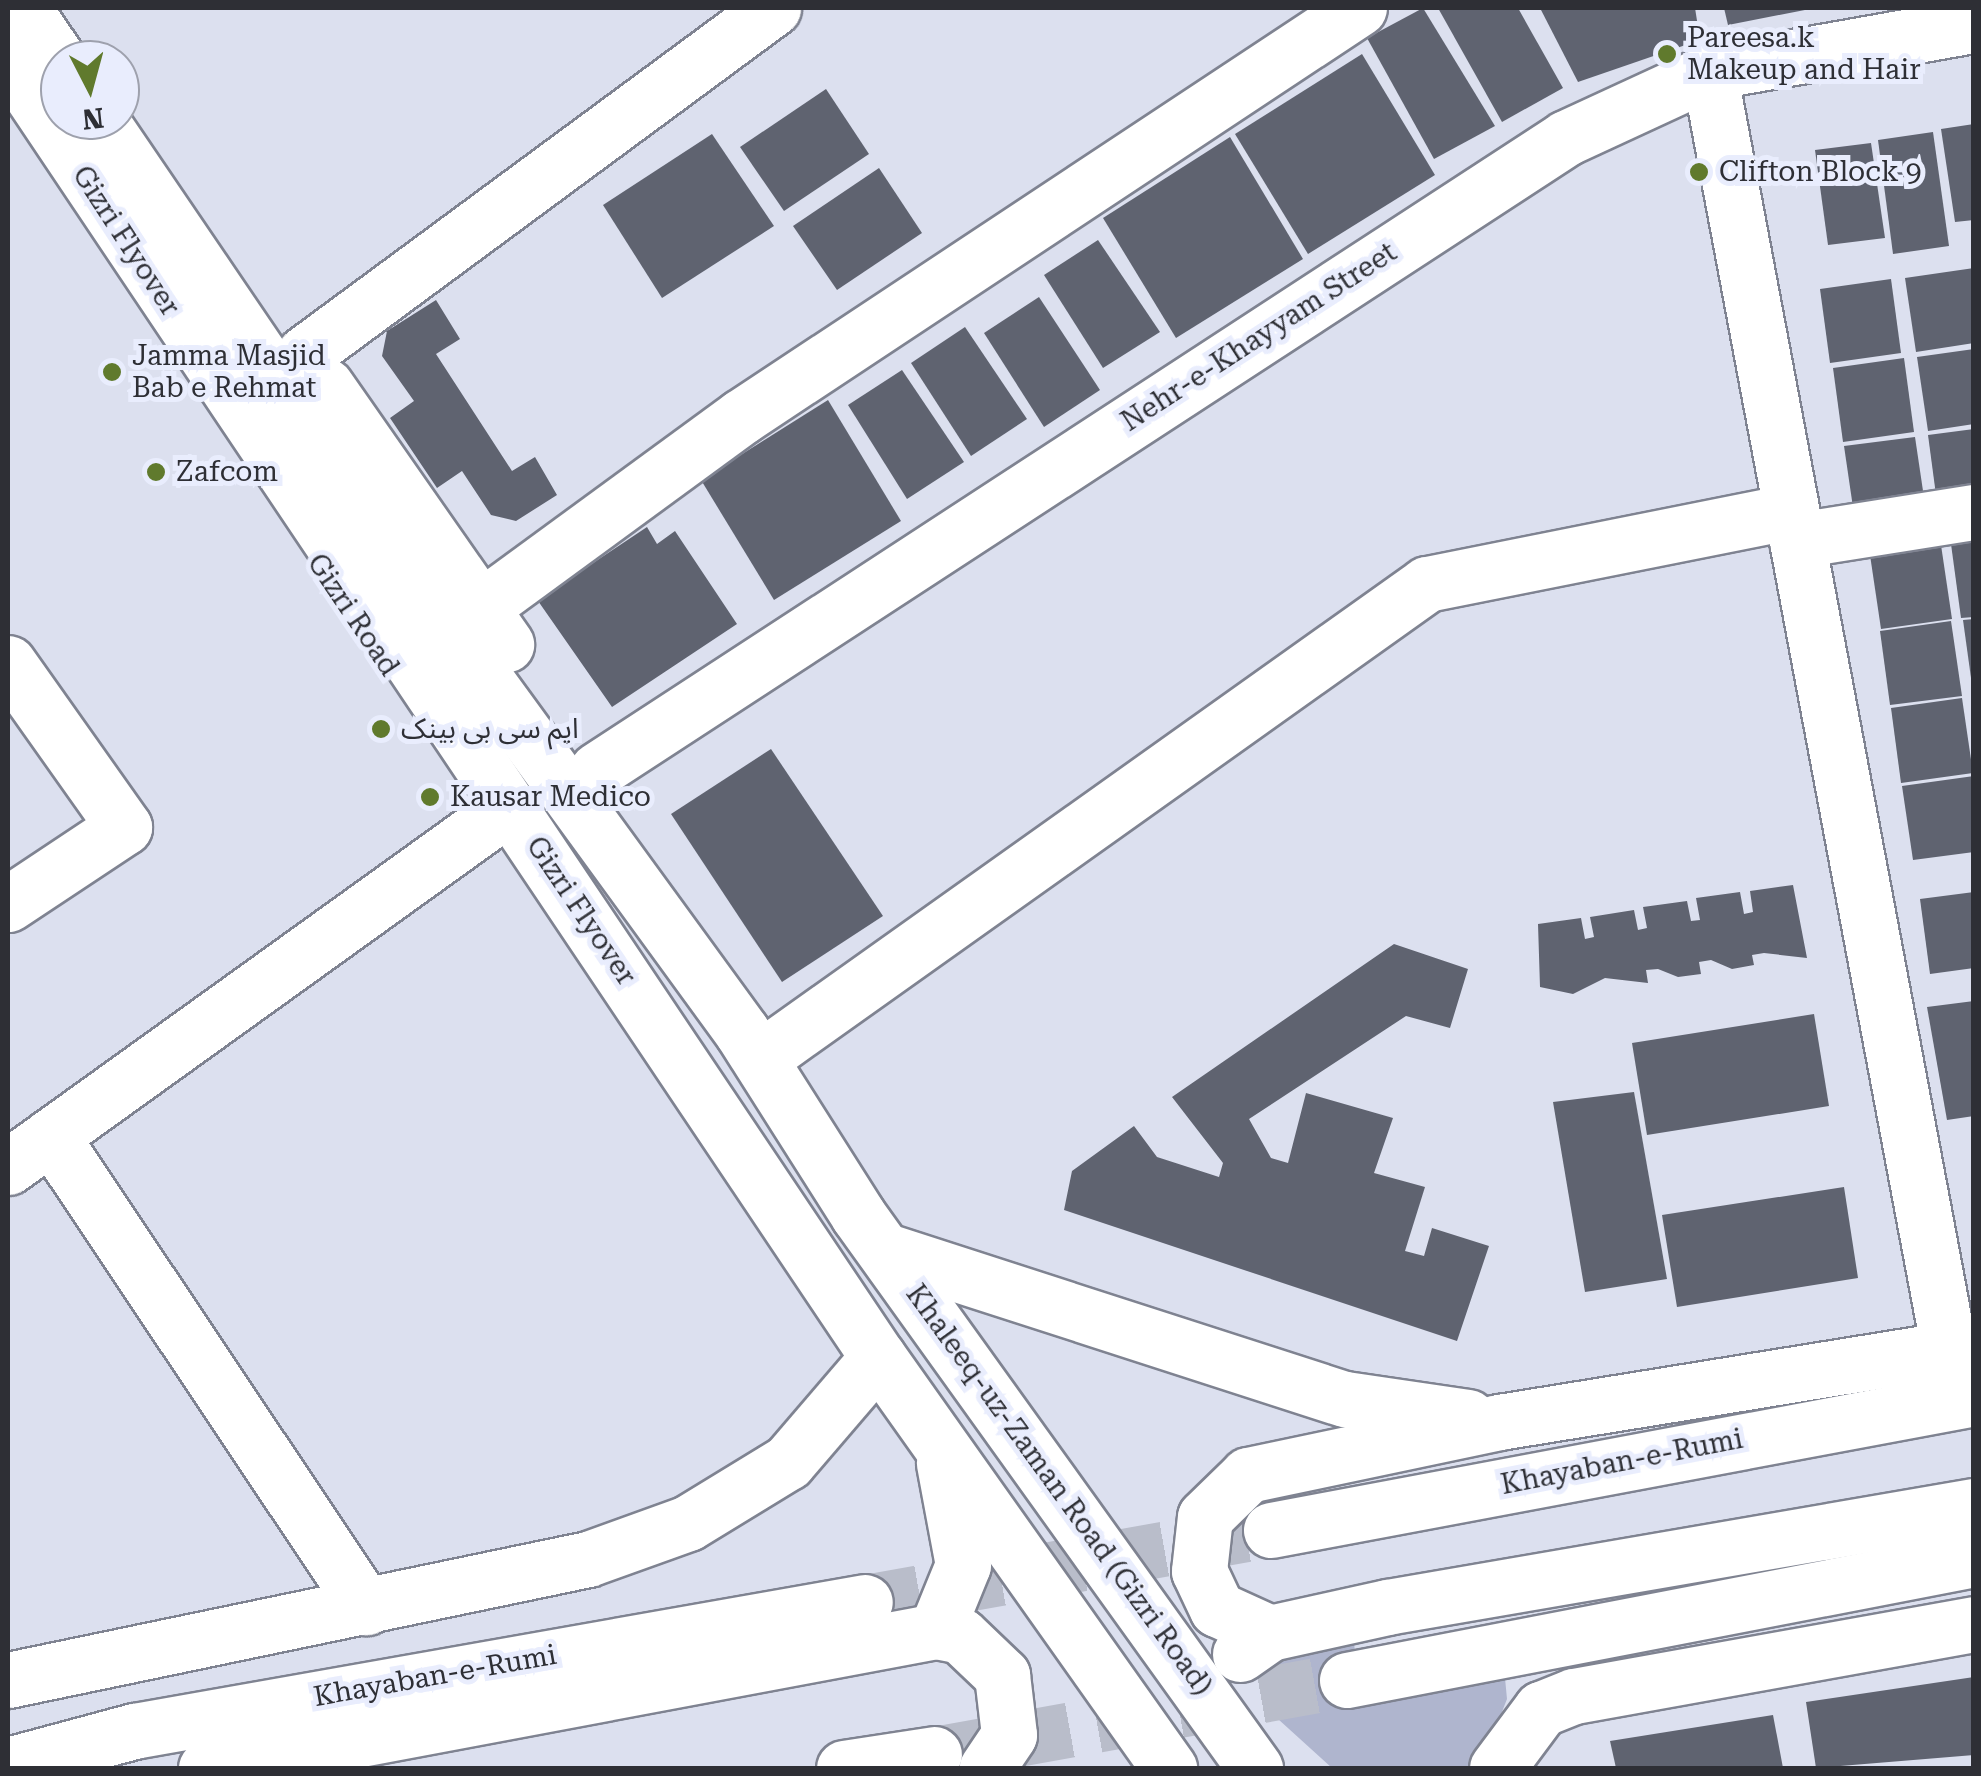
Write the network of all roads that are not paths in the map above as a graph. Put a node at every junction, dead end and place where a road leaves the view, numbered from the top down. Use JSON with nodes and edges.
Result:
{"nodes":[{"id":1,"x":23,"y":8,"type":"edge"},
{"id":2,"x":66,"y":8,"type":"edge"},
{"id":3,"x":773,"y":8,"type":"edge"},
{"id":4,"x":1360,"y":8,"type":"edge"},
{"id":5,"x":716,"y":24,"type":"edge"},
{"id":6,"x":1974,"y":25,"type":"edge"},
{"id":7,"x":45,"y":40,"type":"edge"},
{"id":8,"x":88,"y":40,"type":"edge"},
{"id":9,"x":8,"y":60,"type":"edge"},
{"id":10,"x":1709,"y":72,"type":"junction"},
{"id":11,"x":8,"y":103,"type":"edge"},
{"id":12,"x":140,"y":116,"type":"edge"},
{"id":13,"x":114,"y":140,"type":"edge"},
{"id":14,"x":304,"y":354,"type":"junction"},
{"id":15,"x":1974,"y":512,"type":"edge"},
{"id":16,"x":1794,"y":526,"type":"junction"},
{"id":17,"x":480,"y":608,"type":"junction"},
{"id":18,"x":8,"y":662,"type":"edge"},
{"id":19,"x":597,"y":770,"type":"junction"},
{"id":20,"x":488,"y":822,"type":"junction"},
{"id":21,"x":8,"y":904,"type":"edge"},
{"id":22,"x":759,"y":1039,"type":"junction"},
{"id":23,"x":51,"y":1136,"type":"junction"},
{"id":24,"x":8,"y":1167,"type":"edge"},
{"id":25,"x":780,"y":1212,"type":"junction"},
{"id":26,"x":872,"y":1233,"type":"junction"},
{"id":27,"x":1961,"y":1347,"type":"edge"},
{"id":28,"x":878,"y":1357,"type":"junction"},
{"id":29,"x":1974,"y":1398,"type":"edge"},
{"id":30,"x":1500,"y":1422,"type":"junction"},
{"id":31,"x":938,"y":1439,"type":"junction"},
{"id":32,"x":1974,"y":1506,"type":"edge"},
{"id":33,"x":1271,"y":1530,"type":"tunnel mouth"},
{"id":34,"x":1974,"y":1559,"type":"edge"},
{"id":35,"x":865,"y":1602,"type":"tunnel mouth"},
{"id":36,"x":366,"y":1607,"type":"junction"},
{"id":37,"x":1974,"y":1624,"type":"edge"},
{"id":38,"x":936,"y":1631,"type":"junction"},
{"id":39,"x":1270,"y":1632,"type":"junction"},
{"id":40,"x":8,"y":1680,"type":"edge"},
{"id":41,"x":1347,"y":1680,"type":"tunnel mouth"},
{"id":42,"x":1223,"y":1721,"type":"junction"},
{"id":43,"x":934,"y":1754,"type":"tunnel mouth"},
{"id":44,"x":8,"y":1765,"type":"edge"},
{"id":45,"x":206,"y":1768,"type":"edge"},
{"id":46,"x":844,"y":1768,"type":"edge"},
{"id":47,"x":987,"y":1768,"type":"edge"},
{"id":48,"x":1169,"y":1768,"type":"edge"},
{"id":49,"x":1255,"y":1768,"type":"edge"},
{"id":50,"x":1497,"y":1768,"type":"edge"}],
"edges":[{"from":1,"to":7,"type":"main road"},
{"from":2,"to":8,"type":"main road"},
{"from":3,"to":5,"type":"main road"},
{"from":4,"to":17,"type":"main road"},
{"from":5,"to":14,"type":"main road"},
{"from":6,"to":10,"type":"main road","name":"Nehr-e-Khayyam Street"},
{"from":9,"to":25,"type":"main road","name":"Gizri Flyover"},
{"from":10,"to":16,"type":"main road"},
{"from":10,"to":19,"type":"main road","name":"Nehr-e-Khayyam Street"},
{"from":11,"to":20,"type":"main road","name":"Gizri Road"},
{"from":12,"to":14,"type":"main road"},
{"from":13,"to":22,"type":"main road","name":"Gizri Flyover"},
{"from":14,"to":17,"type":"main road"},
{"from":15,"to":16,"type":"main road"},
{"from":16,"to":22,"type":"main road"},
{"from":16,"to":27,"type":"main road"},
{"from":17,"to":19,"type":"main road"},
{"from":18,"to":21,"type":"main road"},
{"from":19,"to":22,"type":"main road"},
{"from":20,"to":23,"type":"main road"},
{"from":20,"to":25,"type":"main road","name":"Gizri Road"},
{"from":22,"to":26,"type":"main road"},
{"from":23,"to":24,"type":"main road"},
{"from":23,"to":36,"type":"main road"},
{"from":25,"to":28,"type":"main road"},
{"from":26,"to":30,"type":"main road"},
{"from":26,"to":42,"type":"main road","name":"Khaleeq-uz-Zaman Road (Gizri Road)"},
{"from":27,"to":30,"type":"main road"},
{"from":28,"to":31,"type":"main road"},
{"from":28,"to":36,"type":"main road"},
{"from":29,"to":33,"type":"main road","name":"Khayaban-e-Rumi"},
{"from":30,"to":39,"type":"main road"},
{"from":31,"to":38,"type":"main road"},
{"from":31,"to":48,"type":"main road"},
{"from":32,"to":39,"type":"main road"},
{"from":34,"to":41,"type":"main road"},
{"from":35,"to":44,"type":"main road","name":"Khayaban-e-Rumi"},
{"from":36,"to":40,"type":"main road"},
{"from":37,"to":50,"type":"main road"},
{"from":38,"to":45,"type":"main road"},
{"from":38,"to":47,"type":"main road"},
{"from":39,"to":42,"type":"main road"},
{"from":42,"to":49,"type":"main road","name":"Khaleeq-uz-Zaman Road (Gizri Road)"},
{"from":43,"to":46,"type":"main road"}]}
